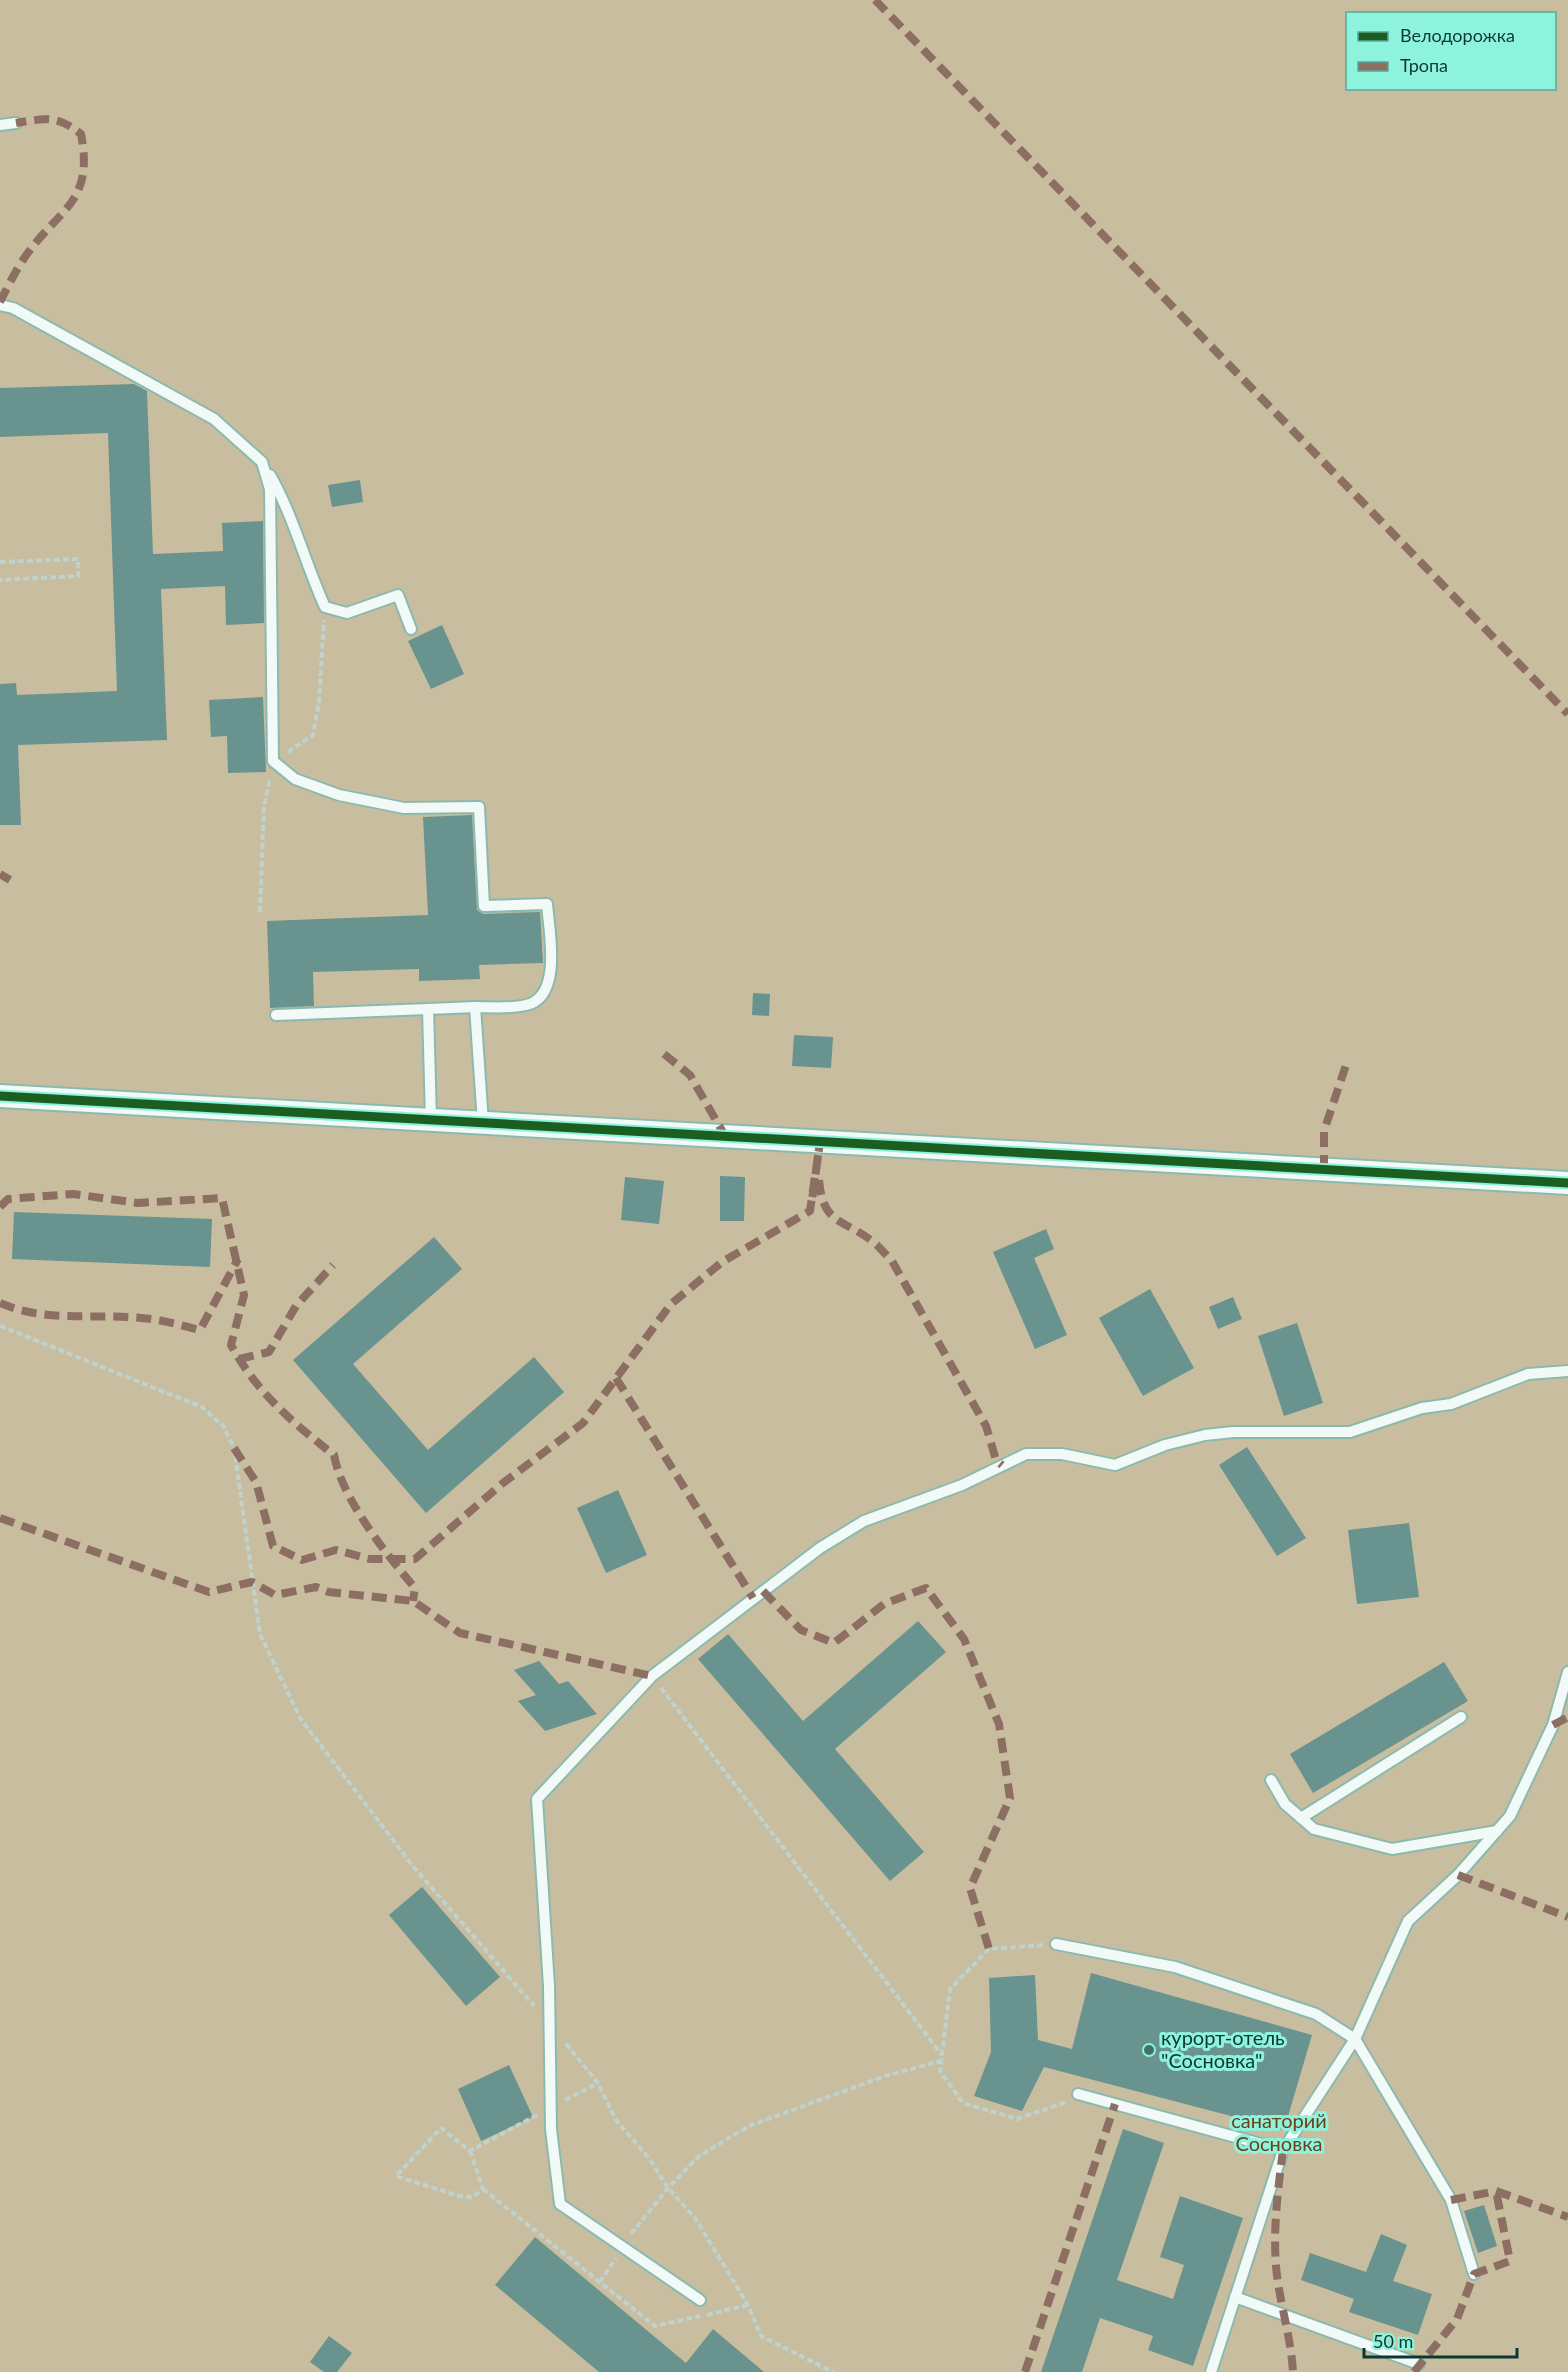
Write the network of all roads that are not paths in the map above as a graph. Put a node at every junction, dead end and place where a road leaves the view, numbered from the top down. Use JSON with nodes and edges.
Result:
{"nodes":[{"id":1,"x":16,"y":123,"type":"dead end"},
{"id":2,"x":0,"y":124,"type":"edge"},
{"id":3,"x":0,"y":305,"type":"edge"},
{"id":4,"x":262,"y":462,"type":"junction"},
{"id":5,"x":411,"y":629,"type":"dead end"},
{"id":6,"x":475,"y":1007,"type":"junction"},
{"id":7,"x":428,"y":1009,"type":"junction"},
{"id":8,"x":276,"y":1015,"type":"dead end"},
{"id":9,"x":0,"y":1096,"type":"edge"},
{"id":10,"x":431,"y":1120,"type":"junction"},
{"id":11,"x":483,"y":1123,"type":"junction"},
{"id":12,"x":1568,"y":1183,"type":"edge"},
{"id":13,"x":1568,"y":1371,"type":"edge"},
{"id":14,"x":1568,"y":1672,"type":"edge"},
{"id":15,"x":1461,"y":1717,"type":"dead end"},
{"id":16,"x":1271,"y":1780,"type":"dead end"},
{"id":17,"x":1301,"y":1818,"type":"junction"},
{"id":18,"x":1497,"y":1831,"type":"junction"},
{"id":19,"x":1056,"y":1944,"type":"road end"},
{"id":20,"x":1355,"y":2039,"type":"junction"},
{"id":21,"x":1078,"y":2094,"type":"road end"},
{"id":22,"x":1283,"y":2150,"type":"junction"},
{"id":23,"x":1474,"y":2274,"type":"dead end"},
{"id":24,"x":1235,"y":2297,"type":"junction"},
{"id":25,"x":700,"y":2300,"type":"dead end"},
{"id":26,"x":1419,"y":2364,"type":"dead end"},
{"id":27,"x":1211,"y":2372,"type":"edge"}],
"edges":[{"from":1,"to":2,"type":"lane"},
{"from":3,"to":4,"type":"lane"},
{"from":4,"to":5,"type":"lane"},
{"from":4,"to":6,"type":"lane"},
{"from":6,"to":7,"type":"lane"},
{"from":6,"to":11,"type":"lane"},
{"from":7,"to":8,"type":"lane"},
{"from":7,"to":10,"type":"lane"},
{"from":9,"to":10,"type":"street"},
{"from":10,"to":11,"type":"street"},
{"from":11,"to":12,"type":"street"},
{"from":13,"to":25,"type":"lane"},
{"from":14,"to":18,"type":"lane"},
{"from":15,"to":17,"type":"lane"},
{"from":16,"to":17,"type":"lane"},
{"from":17,"to":18,"type":"lane"},
{"from":18,"to":20,"type":"lane"},
{"from":19,"to":20,"type":"lane"},
{"from":20,"to":22,"type":"lane"},
{"from":20,"to":23,"type":"lane"},
{"from":21,"to":22,"type":"lane"},
{"from":22,"to":24,"type":"lane"},
{"from":24,"to":26,"type":"lane"},
{"from":24,"to":27,"type":"lane"}]}
